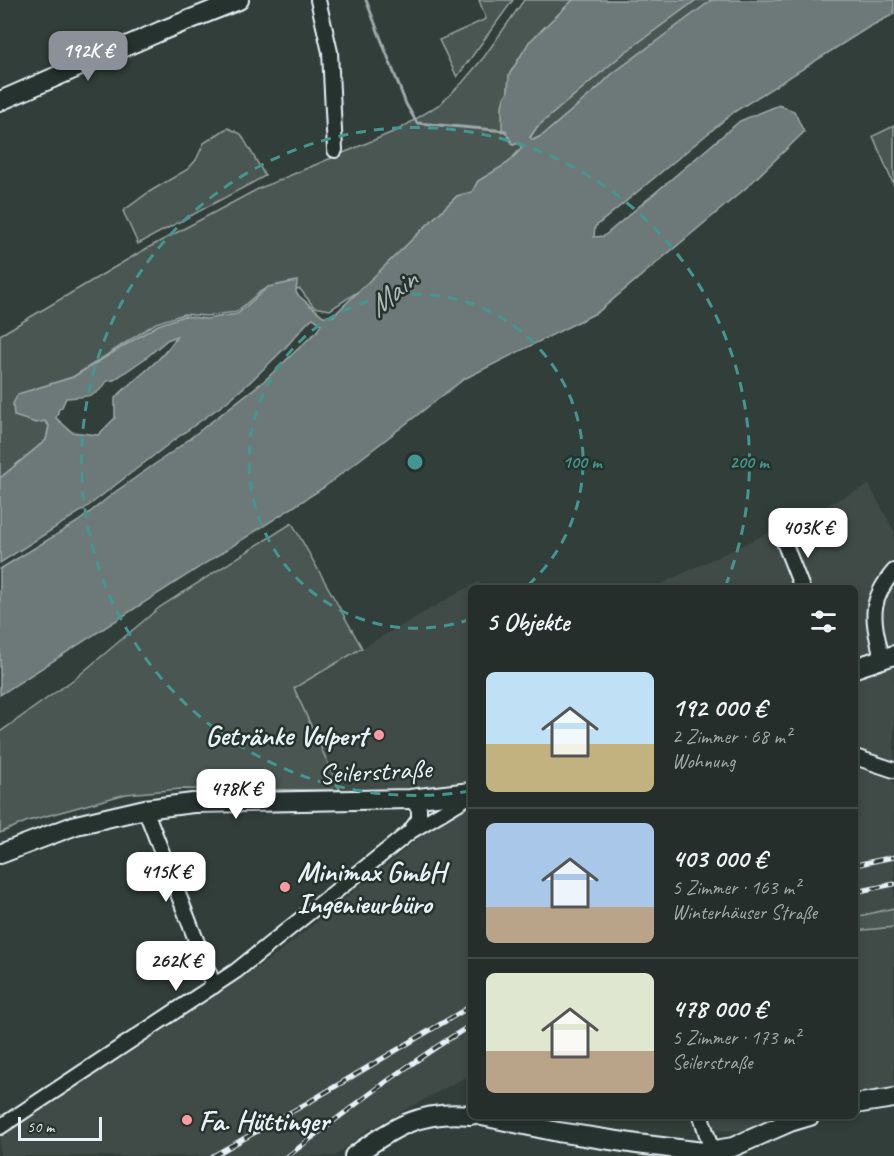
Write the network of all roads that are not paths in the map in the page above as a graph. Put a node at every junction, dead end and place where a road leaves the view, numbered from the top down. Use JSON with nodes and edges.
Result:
{"nodes":[{"id":1,"x":238,"y":0,"type":"edge"},
{"id":2,"x":318,"y":0,"type":"edge"},
{"id":3,"x":0,"y":100,"type":"edge"},
{"id":4,"x":335,"y":150,"type":"dead end"},
{"id":5,"x":784,"y":542,"type":"dead end"},
{"id":6,"x":894,"y":571,"type":"edge"},
{"id":7,"x":801,"y":585,"type":"edge"},
{"id":8,"x":888,"y":657,"type":"edge"},
{"id":9,"x":858,"y":667,"type":"edge"},
{"id":10,"x":858,"y":758,"type":"edge"},
{"id":11,"x":894,"y":770,"type":"edge"},
{"id":12,"x":468,"y":794,"type":"edge"},
{"id":13,"x":468,"y":796,"type":"edge"},
{"id":14,"x":410,"y":799,"type":"junction"},
{"id":15,"x":145,"y":808,"type":"junction"},
{"id":16,"x":411,"y":831,"type":"junction"},
{"id":17,"x":0,"y":854,"type":"edge"},
{"id":18,"x":214,"y":986,"type":"junction"},
{"id":19,"x":894,"y":1098,"type":"edge"},
{"id":20,"x":858,"y":1104,"type":"edge"},
{"id":21,"x":468,"y":1115,"type":"edge"},
{"id":22,"x":496,"y":1119,"type":"edge"},
{"id":23,"x":702,"y":1119,"type":"edge"},
{"id":24,"x":800,"y":1119,"type":"edge"},
{"id":25,"x":0,"y":1127,"type":"edge"},
{"id":26,"x":709,"y":1154,"type":"edge"},
{"id":27,"x":354,"y":1156,"type":"edge"}],
"edges":[{"from":1,"to":3,"type":"main road"},
{"from":2,"to":4,"type":"street"},
{"from":5,"to":7,"type":"street"},
{"from":6,"to":8,"type":"street"},
{"from":8,"to":9,"type":"main road"},
{"from":10,"to":11,"type":"street"},
{"from":12,"to":14,"type":"main road","name":"Seilerstraße"},
{"from":13,"to":16,"type":"street"},
{"from":14,"to":15,"type":"main road","name":"Seilerstraße"},
{"from":14,"to":16,"type":"street"},
{"from":15,"to":17,"type":"main road","name":"Seilerstraße"},
{"from":15,"to":18,"type":"street"},
{"from":16,"to":18,"type":"street"},
{"from":18,"to":25,"type":"street"},
{"from":19,"to":20,"type":"main road"},
{"from":21,"to":27,"type":"main road"},
{"from":22,"to":26,"type":"main road"},
{"from":23,"to":26,"type":"street"},
{"from":24,"to":26,"type":"main road"}]}
